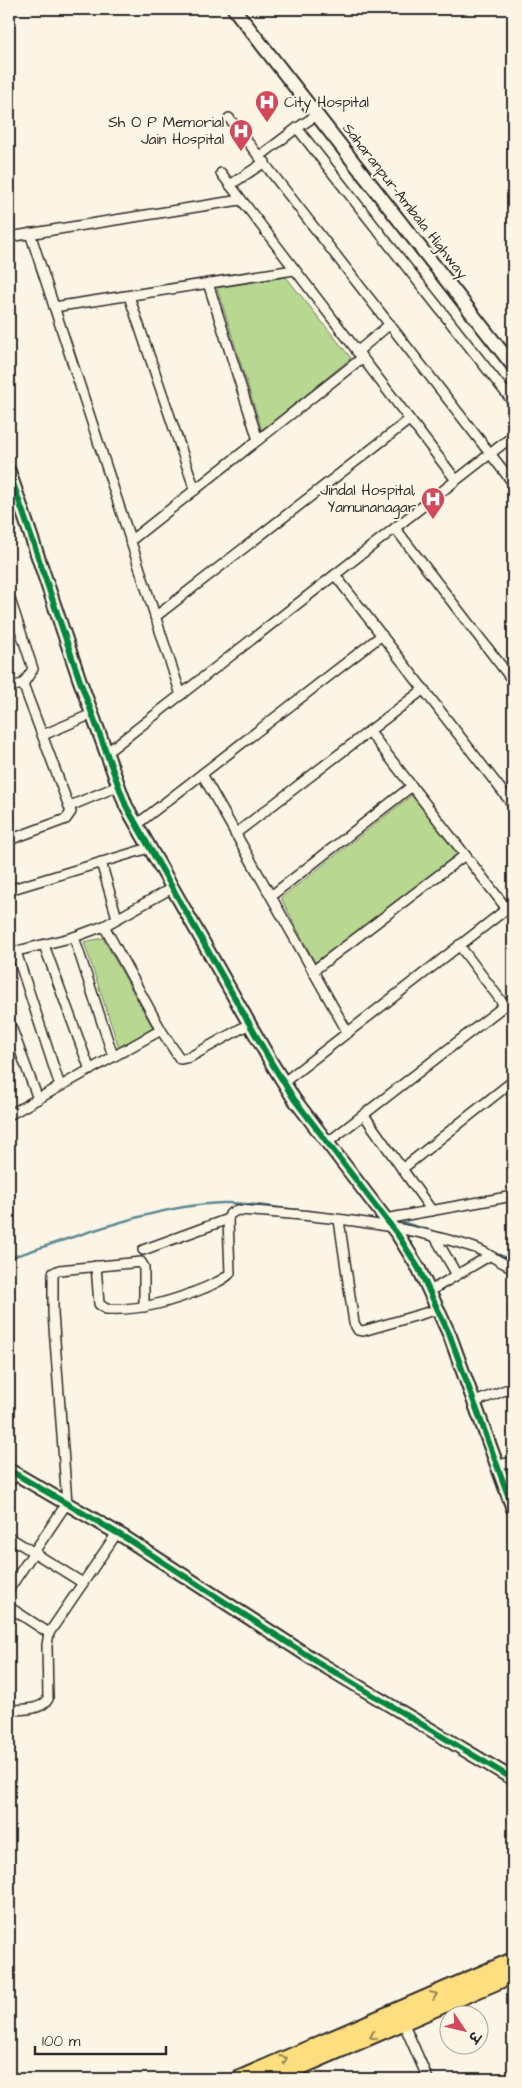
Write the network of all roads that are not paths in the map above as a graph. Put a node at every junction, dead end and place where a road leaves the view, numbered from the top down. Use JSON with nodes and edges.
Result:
{"nodes":[{"id":1,"x":234,"y":9,"type":"edge"},
{"id":2,"x":317,"y":115,"type":"junction"},
{"id":3,"x":229,"y":118,"type":"dead end"},
{"id":4,"x":297,"y":128,"type":"junction"},
{"id":5,"x":262,"y":159,"type":"junction"},
{"id":6,"x":221,"y":173,"type":"dead end"},
{"id":7,"x":230,"y":185,"type":"junction"},
{"id":8,"x":240,"y":200,"type":"junction"},
{"id":9,"x":30,"y":233,"type":"junction"},
{"id":10,"x":9,"y":237,"type":"edge"},
{"id":11,"x":294,"y":270,"type":"junction"},
{"id":12,"x":208,"y":283,"type":"junction"},
{"id":13,"x":129,"y":296,"type":"junction"},
{"id":14,"x":54,"y":307,"type":"junction"},
{"id":15,"x":390,"y":324,"type":"junction"},
{"id":16,"x":359,"y":355,"type":"junction"},
{"id":17,"x":513,"y":366,"type":"edge"},
{"id":18,"x":513,"y":402,"type":"edge"},
{"id":19,"x":409,"y":420,"type":"junction"},
{"id":20,"x":513,"y":436,"type":"edge"},
{"id":21,"x":258,"y":440,"type":"junction"},
{"id":22,"x":490,"y":454,"type":"junction"},
{"id":23,"x":9,"y":470,"type":"edge"},
{"id":24,"x":456,"y":480,"type":"junction"},
{"id":25,"x":513,"y":483,"type":"edge"},
{"id":26,"x":195,"y":490,"type":"junction"},
{"id":27,"x":395,"y":528,"type":"junction"},
{"id":28,"x":130,"y":541,"type":"junction"},
{"id":29,"x":335,"y":575,"type":"junction"},
{"id":30,"x":9,"y":596,"type":"edge"},
{"id":31,"x":155,"y":617,"type":"junction"},
{"id":32,"x":382,"y":635,"type":"junction"},
{"id":33,"x":513,"y":681,"type":"edge"},
{"id":34,"x":23,"y":684,"type":"junction"},
{"id":35,"x":9,"y":687,"type":"edge"},
{"id":36,"x":424,"y":689,"type":"junction"},
{"id":37,"x":181,"y":695,"type":"junction"},
{"id":38,"x":92,"y":714,"type":"junction"},
{"id":39,"x":369,"y":731,"type":"junction"},
{"id":40,"x":43,"y":735,"type":"junction"},
{"id":41,"x":106,"y":753,"type":"junction"},
{"id":42,"x":202,"y":774,"type":"junction"},
{"id":43,"x":118,"y":786,"type":"junction"},
{"id":44,"x":412,"y":786,"type":"junction"},
{"id":45,"x":513,"y":805,"type":"edge"},
{"id":46,"x":70,"y":806,"type":"junction"},
{"id":47,"x":136,"y":825,"type":"junction"},
{"id":48,"x":236,"y":834,"type":"junction"},
{"id":49,"x":9,"y":840,"type":"edge"},
{"id":50,"x":149,"y":848,"type":"junction"},
{"id":51,"x":465,"y":855,"type":"junction"},
{"id":52,"x":100,"y":862,"type":"junction"},
{"id":53,"x":172,"y":888,"type":"junction"},
{"id":54,"x":9,"y":890,"type":"edge"},
{"id":55,"x":271,"y":896,"type":"junction"},
{"id":56,"x":510,"y":907,"type":"edge"},
{"id":57,"x":117,"y":918,"type":"junction"},
{"id":58,"x":104,"y":926,"type":"junction"},
{"id":59,"x":74,"y":937,"type":"junction"},
{"id":60,"x":44,"y":945,"type":"junction"},
{"id":61,"x":459,"y":946,"type":"junction"},
{"id":62,"x":12,"y":952,"type":"edge"},
{"id":63,"x":313,"y":971,"type":"junction"},
{"id":64,"x":513,"y":999,"type":"edge"},
{"id":65,"x":505,"y":1006,"type":"junction"},
{"id":66,"x":9,"y":1021,"type":"edge"},
{"id":67,"x":249,"y":1024,"type":"junction"},
{"id":68,"x":161,"y":1030,"type":"junction"},
{"id":69,"x":348,"y":1033,"type":"junction"},
{"id":70,"x":113,"y":1056,"type":"junction"},
{"id":71,"x":90,"y":1070,"type":"junction"},
{"id":72,"x":513,"y":1081,"type":"edge"},
{"id":73,"x":284,"y":1082,"type":"junction"},
{"id":74,"x":60,"y":1086,"type":"junction"},
{"id":75,"x":38,"y":1099,"type":"junction"},
{"id":76,"x":9,"y":1114,"type":"edge"},
{"id":77,"x":364,"y":1115,"type":"junction"},
{"id":78,"x":327,"y":1143,"type":"junction"},
{"id":79,"x":402,"y":1169,"type":"junction"},
{"id":80,"x":513,"y":1196,"type":"edge"},
{"id":81,"x":432,"y":1211,"type":"junction"},
{"id":82,"x":228,"y":1220,"type":"junction"},
{"id":83,"x":340,"y":1220,"type":"junction"},
{"id":84,"x":389,"y":1223,"type":"junction"},
{"id":85,"x":435,"y":1237,"type":"junction"},
{"id":86,"x":143,"y":1250,"type":"dead end"},
{"id":87,"x":489,"y":1256,"type":"junction"},
{"id":88,"x":96,"y":1266,"type":"junction"},
{"id":89,"x":513,"y":1267,"type":"edge"},
{"id":90,"x":457,"y":1275,"type":"junction"},
{"id":91,"x":430,"y":1291,"type":"junction"},
{"id":92,"x":144,"y":1307,"type":"junction"},
{"id":93,"x":438,"y":1308,"type":"junction"},
{"id":94,"x":513,"y":1387,"type":"edge"},
{"id":95,"x":475,"y":1402,"type":"junction"},
{"id":96,"x":513,"y":1462,"type":"edge"},
{"id":97,"x":498,"y":1465,"type":"junction"},
{"id":98,"x":11,"y":1476,"type":"edge"},
{"id":99,"x":67,"y":1503,"type":"junction"},
{"id":100,"x":513,"y":1509,"type":"edge"},
{"id":101,"x":117,"y":1533,"type":"junction"},
{"id":102,"x":9,"y":1538,"type":"edge"},
{"id":103,"x":33,"y":1553,"type":"junction"},
{"id":104,"x":83,"y":1583,"type":"junction"},
{"id":105,"x":9,"y":1589,"type":"edge"},
{"id":106,"x":9,"y":1607,"type":"edge"},
{"id":107,"x":49,"y":1633,"type":"junction"},
{"id":108,"x":9,"y":1710,"type":"edge"},
{"id":109,"x":513,"y":1779,"type":"edge"},
{"id":110,"x":513,"y":1961,"type":"edge"},
{"id":111,"x":513,"y":1974,"type":"edge"},
{"id":112,"x":403,"y":2022,"type":"junction"},
{"id":113,"x":240,"y":2079,"type":"edge"},
{"id":114,"x":272,"y":2079,"type":"edge"},
{"id":115,"x":428,"y":2079,"type":"edge"}],
"edges":[{"from":1,"to":2,"type":"street","name":"Saharanpur-Ambala Highway"},
{"from":2,"to":4,"type":"street"},
{"from":2,"to":17,"type":"street","name":"Saharanpur-Ambala Highway"},
{"from":3,"to":5,"type":"street"},
{"from":4,"to":5,"type":"street"},
{"from":4,"to":18,"type":"street"},
{"from":5,"to":7,"type":"street"},
{"from":5,"to":15,"type":"street"},
{"from":6,"to":7,"type":"street"},
{"from":7,"to":8,"type":"street"},
{"from":8,"to":9,"type":"street"},
{"from":8,"to":11,"type":"street"},
{"from":9,"to":10,"type":"street"},
{"from":9,"to":14,"type":"street"},
{"from":11,"to":12,"type":"street"},
{"from":11,"to":16,"type":"street"},
{"from":12,"to":13,"type":"street"},
{"from":12,"to":21,"type":"street"},
{"from":13,"to":14,"type":"street"},
{"from":13,"to":26,"type":"street"},
{"from":14,"to":28,"type":"street"},
{"from":15,"to":16,"type":"street"},
{"from":15,"to":22,"type":"street"},
{"from":16,"to":19,"type":"street"},
{"from":16,"to":21,"type":"street"},
{"from":19,"to":24,"type":"street"},
{"from":19,"to":31,"type":"street"},
{"from":20,"to":22,"type":"street"},
{"from":21,"to":26,"type":"street"},
{"from":22,"to":24,"type":"street"},
{"from":22,"to":25,"type":"street"},
{"from":23,"to":38,"type":"street"},
{"from":24,"to":27,"type":"street"},
{"from":26,"to":28,"type":"street"},
{"from":27,"to":29,"type":"street"},
{"from":27,"to":33,"type":"street"},
{"from":28,"to":31,"type":"street"},
{"from":29,"to":32,"type":"street"},
{"from":29,"to":37,"type":"street"},
{"from":30,"to":34,"type":"street"},
{"from":31,"to":37,"type":"street"},
{"from":32,"to":36,"type":"street"},
{"from":32,"to":42,"type":"street"},
{"from":34,"to":35,"type":"street"},
{"from":34,"to":40,"type":"street"},
{"from":36,"to":39,"type":"street"},
{"from":36,"to":45,"type":"street"},
{"from":37,"to":41,"type":"street"},
{"from":38,"to":40,"type":"street"},
{"from":38,"to":41,"type":"street"},
{"from":39,"to":44,"type":"street"},
{"from":39,"to":48,"type":"street"},
{"from":40,"to":46,"type":"street"},
{"from":41,"to":43,"type":"street"},
{"from":42,"to":47,"type":"street"},
{"from":42,"to":48,"type":"street"},
{"from":43,"to":46,"type":"street"},
{"from":43,"to":47,"type":"street"},
{"from":44,"to":51,"type":"street"},
{"from":44,"to":55,"type":"street"},
{"from":46,"to":49,"type":"street"},
{"from":47,"to":50,"type":"street"},
{"from":48,"to":55,"type":"street"},
{"from":50,"to":52,"type":"street"},
{"from":50,"to":53,"type":"street"},
{"from":51,"to":56,"type":"street"},
{"from":51,"to":63,"type":"street"},
{"from":52,"to":54,"type":"street"},
{"from":52,"to":57,"type":"street"},
{"from":53,"to":57,"type":"street"},
{"from":53,"to":67,"type":"street"},
{"from":55,"to":63,"type":"street"},
{"from":56,"to":61,"type":"street"},
{"from":57,"to":58,"type":"street"},
{"from":58,"to":59,"type":"street"},
{"from":58,"to":68,"type":"street"},
{"from":59,"to":60,"type":"street"},
{"from":59,"to":70,"type":"street"},
{"from":60,"to":62,"type":"street"},
{"from":60,"to":71,"type":"street"},
{"from":61,"to":65,"type":"street"},
{"from":61,"to":69,"type":"street"},
{"from":62,"to":74,"type":"street"},
{"from":63,"to":69,"type":"street"},
{"from":64,"to":65,"type":"street"},
{"from":65,"to":77,"type":"street"},
{"from":66,"to":75,"type":"street"},
{"from":67,"to":68,"type":"street"},
{"from":67,"to":73,"type":"street"},
{"from":68,"to":70,"type":"street"},
{"from":69,"to":73,"type":"street"},
{"from":70,"to":71,"type":"street"},
{"from":71,"to":74,"type":"street"},
{"from":72,"to":79,"type":"street"},
{"from":73,"to":78,"type":"street"},
{"from":74,"to":75,"type":"street"},
{"from":75,"to":76,"type":"street"},
{"from":77,"to":78,"type":"street"},
{"from":77,"to":79,"type":"street"},
{"from":78,"to":84,"type":"street"},
{"from":79,"to":81,"type":"street"},
{"from":80,"to":81,"type":"street"},
{"from":81,"to":84,"type":"street"},
{"from":82,"to":83,"type":"street"},
{"from":82,"to":86,"type":"street"},
{"from":82,"to":92,"type":"street"},
{"from":83,"to":84,"type":"street"},
{"from":83,"to":93,"type":"street"},
{"from":84,"to":85,"type":"street"},
{"from":84,"to":91,"type":"street"},
{"from":85,"to":87,"type":"street"},
{"from":85,"to":90,"type":"street"},
{"from":87,"to":89,"type":"street"},
{"from":87,"to":90,"type":"street"},
{"from":88,"to":92,"type":"street"},
{"from":88,"to":92,"type":"street"},
{"from":88,"to":99,"type":"street"},
{"from":90,"to":91,"type":"street"},
{"from":91,"to":93,"type":"street"},
{"from":93,"to":95,"type":"street"},
{"from":94,"to":95,"type":"street"},
{"from":95,"to":97,"type":"street"},
{"from":96,"to":97,"type":"street"},
{"from":97,"to":100,"type":"street"},
{"from":98,"to":99,"type":"street"},
{"from":99,"to":101,"type":"street"},
{"from":99,"to":103,"type":"street"},
{"from":101,"to":104,"type":"street"},
{"from":101,"to":109,"type":"street"},
{"from":102,"to":103,"type":"street"},
{"from":103,"to":104,"type":"street"},
{"from":103,"to":105,"type":"street"},
{"from":104,"to":107,"type":"street"},
{"from":106,"to":107,"type":"street"},
{"from":107,"to":108,"type":"street"},
{"from":113,"to":110,"type":"highway","one_way":true},
{"from":111,"to":112,"type":"highway"},
{"from":112,"to":114,"type":"highway","one_way":true},
{"from":112,"to":115,"type":"street"}]}
